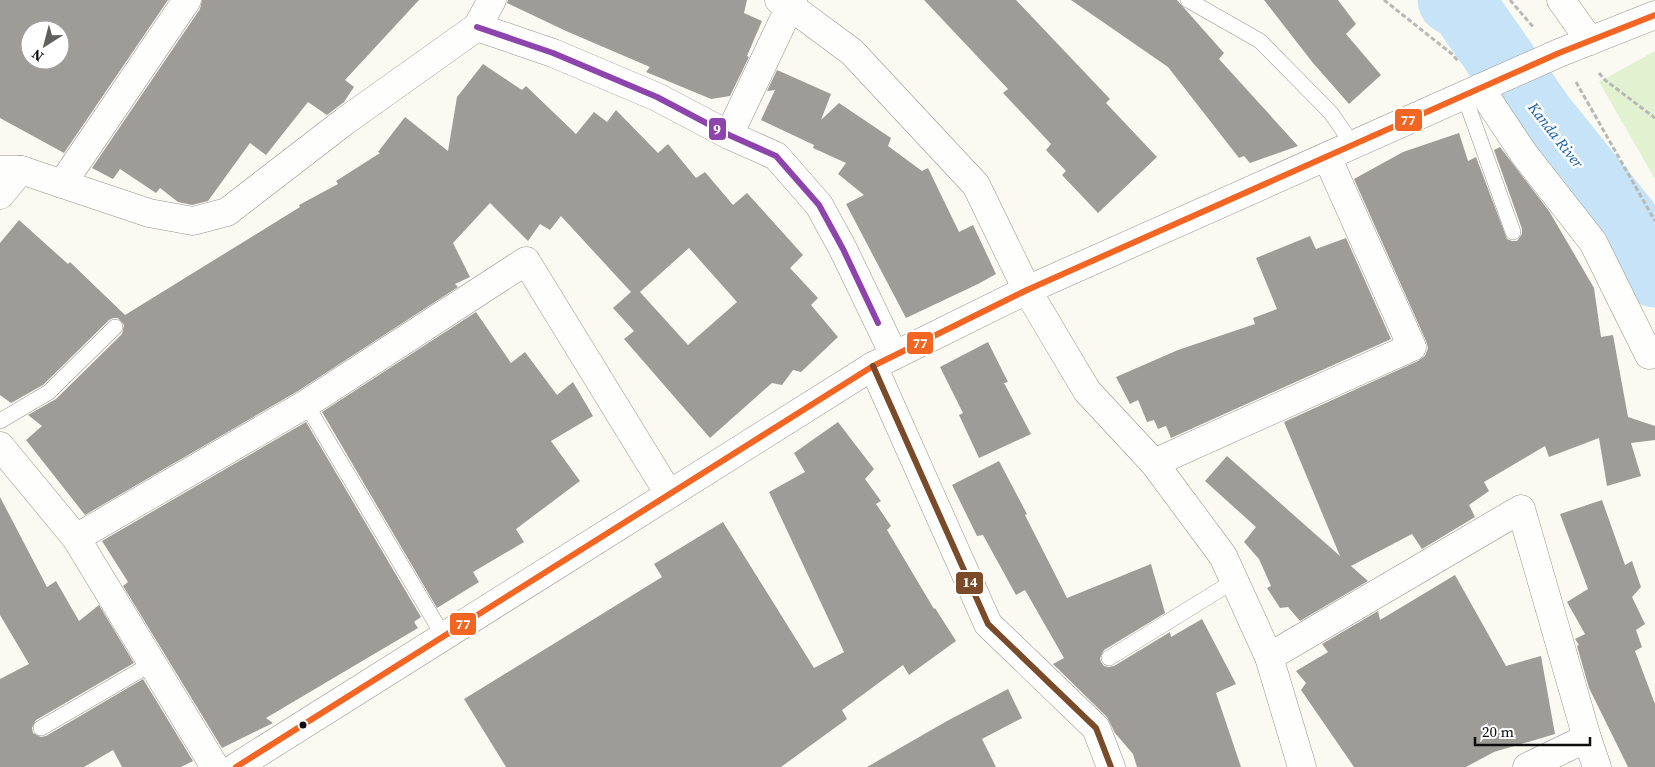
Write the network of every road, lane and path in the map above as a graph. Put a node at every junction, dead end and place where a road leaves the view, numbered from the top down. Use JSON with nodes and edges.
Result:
{"nodes":[{"id":1,"x":187,"y":0,"type":"edge"},
{"id":2,"x":492,"y":0,"type":"edge"},
{"id":3,"x":1188,"y":0,"type":"edge"},
{"id":4,"x":1384,"y":0,"type":"edge"},
{"id":5,"x":1510,"y":0,"type":"edge"},
{"id":6,"x":1561,"y":0,"type":"edge"},
{"id":7,"x":787,"y":2,"type":"edge"},
{"id":8,"x":1655,"y":15,"type":"edge"},
{"id":9,"x":477,"y":27,"type":"junction"},
{"id":10,"x":1567,"y":50,"type":"junction"},
{"id":11,"x":1478,"y":89,"type":"junction"},
{"id":12,"x":1655,"y":118,"type":"edge"},
{"id":13,"x":729,"y":135,"type":"junction"},
{"id":14,"x":1353,"y":145,"type":"junction"},
{"id":15,"x":1327,"y":157,"type":"junction"},
{"id":16,"x":11,"y":170,"type":"edge"},
{"id":17,"x":62,"y":184,"type":"junction"},
{"id":18,"x":0,"y":195,"type":"edge"},
{"id":19,"x":1655,"y":221,"type":"edge"},
{"id":20,"x":1513,"y":232,"type":"dead end"},
{"id":21,"x":1027,"y":290,"type":"junction"},
{"id":22,"x":115,"y":326,"type":"dead end"},
{"id":23,"x":1649,"y":355,"type":"dead end"},
{"id":24,"x":884,"y":361,"type":"junction"},
{"id":25,"x":306,"y":404,"type":"junction"},
{"id":26,"x":0,"y":422,"type":"edge"},
{"id":27,"x":0,"y":446,"type":"edge"},
{"id":28,"x":1154,"y":463,"type":"junction"},
{"id":29,"x":669,"y":494,"type":"junction"},
{"id":30,"x":76,"y":538,"type":"junction"},
{"id":31,"x":1234,"y":581,"type":"junction"},
{"id":32,"x":444,"y":637,"type":"junction"},
{"id":33,"x":1269,"y":657,"type":"junction"},
{"id":34,"x":1109,"y":658,"type":"dead end"},
{"id":35,"x":151,"y":664,"type":"junction"},
{"id":36,"x":41,"y":728,"type":"dead end"},
{"id":37,"x":1587,"y":738,"type":"junction"},
{"id":38,"x":215,"y":767,"type":"edge"},
{"id":39,"x":236,"y":767,"type":"edge"},
{"id":40,"x":1111,"y":767,"type":"edge"},
{"id":41,"x":1302,"y":767,"type":"edge"},
{"id":42,"x":1526,"y":767,"type":"edge"},
{"id":43,"x":1597,"y":767,"type":"edge"}],
"edges":[{"from":1,"to":17,"type":"street"},
{"from":2,"to":9,"type":"street"},
{"from":3,"to":14,"type":"lane"},
{"from":4,"to":11,"type":"path"},
{"from":5,"to":10,"type":"path"},
{"from":6,"to":10,"type":"street"},
{"from":7,"to":13,"type":"street"},
{"from":7,"to":21,"type":"street"},
{"from":8,"to":10,"type":"street"},
{"from":9,"to":13,"type":"street"},
{"from":9,"to":17,"type":"street"},
{"from":10,"to":11,"type":"street"},
{"from":10,"to":12,"type":"path"},
{"from":10,"to":19,"type":"path"},
{"from":11,"to":14,"type":"street"},
{"from":11,"to":20,"type":"lane"},
{"from":11,"to":23,"type":"street"},
{"from":13,"to":24,"type":"street"},
{"from":14,"to":15,"type":"street"},
{"from":15,"to":21,"type":"street"},
{"from":15,"to":28,"type":"street"},
{"from":16,"to":17,"type":"street"},
{"from":16,"to":18,"type":"street"},
{"from":21,"to":24,"type":"street"},
{"from":21,"to":28,"type":"street"},
{"from":22,"to":26,"type":"lane"},
{"from":24,"to":29,"type":"street"},
{"from":24,"to":40,"type":"street"},
{"from":25,"to":29,"type":"street"},
{"from":25,"to":30,"type":"street"},
{"from":25,"to":32,"type":"lane"},
{"from":27,"to":30,"type":"street"},
{"from":28,"to":31,"type":"street"},
{"from":29,"to":32,"type":"street"},
{"from":30,"to":35,"type":"street"},
{"from":31,"to":33,"type":"street"},
{"from":31,"to":34,"type":"lane"},
{"from":32,"to":39,"type":"street"},
{"from":33,"to":37,"type":"street"},
{"from":33,"to":41,"type":"street"},
{"from":35,"to":36,"type":"lane"},
{"from":35,"to":38,"type":"street"},
{"from":37,"to":42,"type":"street"},
{"from":37,"to":43,"type":"street"}]}
